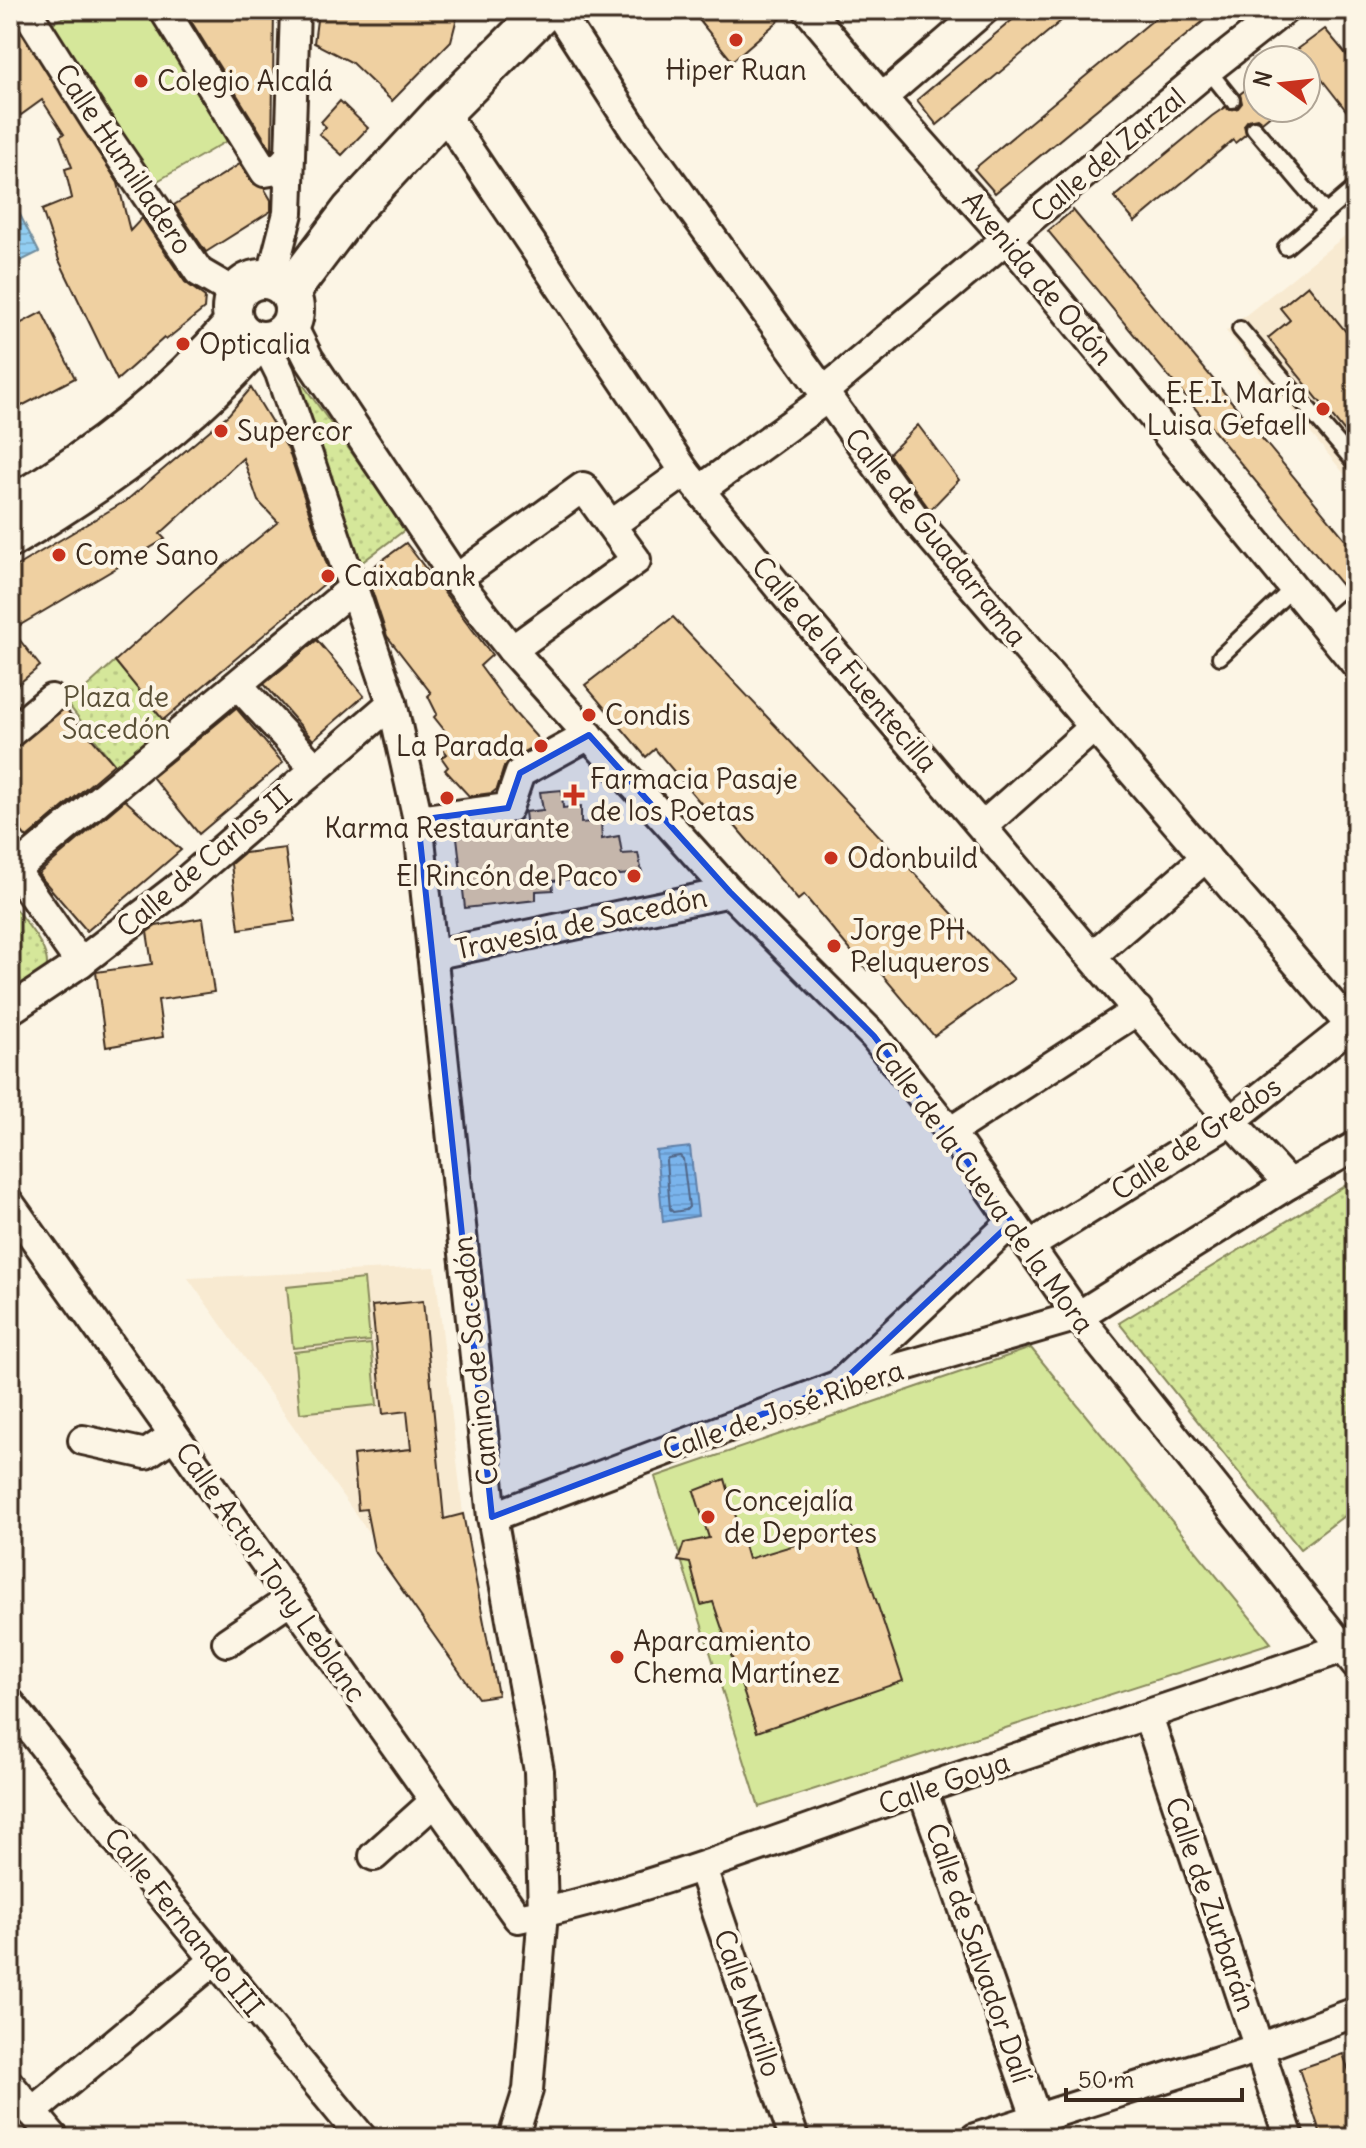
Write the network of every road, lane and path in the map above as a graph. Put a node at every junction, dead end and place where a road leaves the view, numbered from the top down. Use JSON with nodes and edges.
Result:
{"nodes":[{"id":1,"x":26,"y":10,"type":"edge"},
{"id":2,"x":164,"y":10,"type":"edge"},
{"id":3,"x":295,"y":10,"type":"edge"},
{"id":4,"x":545,"y":10,"type":"edge"},
{"id":5,"x":557,"y":10,"type":"edge"},
{"id":6,"x":808,"y":10,"type":"edge"},
{"id":7,"x":984,"y":10,"type":"edge"},
{"id":8,"x":1284,"y":10,"type":"edge"},
{"id":9,"x":1208,"y":70,"type":"junction"},
{"id":10,"x":882,"y":98,"type":"junction"},
{"id":11,"x":1232,"y":100,"type":"dead end"},
{"id":12,"x":443,"y":112,"type":"junction"},
{"id":13,"x":1254,"y":128,"type":"dead end"},
{"id":14,"x":288,"y":158,"type":"junction"},
{"id":15,"x":1356,"y":187,"type":"edge"},
{"id":16,"x":351,"y":211,"type":"junction"},
{"id":17,"x":1325,"y":212,"type":"junction"},
{"id":18,"x":288,"y":213,"type":"junction"},
{"id":19,"x":321,"y":233,"type":"junction"},
{"id":20,"x":1008,"y":240,"type":"junction"},
{"id":21,"x":1286,"y":247,"type":"dead end"},
{"id":22,"x":264,"y":309,"type":"junction"},
{"id":23,"x":1240,"y":329,"type":"dead end"},
{"id":24,"x":824,"y":396,"type":"junction"},
{"id":25,"x":1356,"y":464,"type":"edge"},
{"id":26,"x":693,"y":481,"type":"junction"},
{"id":27,"x":10,"y":507,"type":"edge"},
{"id":28,"x":611,"y":525,"type":"junction"},
{"id":29,"x":10,"y":538,"type":"edge"},
{"id":30,"x":456,"y":579,"type":"junction"},
{"id":31,"x":354,"y":587,"type":"junction"},
{"id":32,"x":1293,"y":588,"type":"junction"},
{"id":33,"x":1356,"y":608,"type":"edge"},
{"id":34,"x":1329,"y":632,"type":"junction"},
{"id":35,"x":512,"y":650,"type":"junction"},
{"id":36,"x":1220,"y":657,"type":"dead end"},
{"id":37,"x":1356,"y":664,"type":"edge"},
{"id":38,"x":238,"y":685,"type":"junction"},
{"id":39,"x":51,"y":699,"type":"dead end"},
{"id":40,"x":392,"y":703,"type":"junction"},
{"id":41,"x":1094,"y":727,"type":"junction"},
{"id":42,"x":10,"y":733,"type":"edge"},
{"id":43,"x":589,"y":735,"type":"junction"},
{"id":44,"x":315,"y":768,"type":"junction"},
{"id":45,"x":418,"y":820,"type":"junction"},
{"id":46,"x":983,"y":826,"type":"junction"},
{"id":47,"x":1206,"y":857,"type":"junction"},
{"id":48,"x":12,"y":867,"type":"edge"},
{"id":49,"x":730,"y":892,"type":"junction"},
{"id":50,"x":432,"y":955,"type":"junction"},
{"id":51,"x":1092,"y":956,"type":"junction"},
{"id":52,"x":80,"y":963,"type":"junction"},
{"id":53,"x":10,"y":1010,"type":"edge"},
{"id":54,"x":1138,"y":1010,"type":"junction"},
{"id":55,"x":1354,"y":1026,"type":"edge"},
{"id":56,"x":1231,"y":1121,"type":"junction"},
{"id":57,"x":950,"y":1132,"type":"junction"},
{"id":58,"x":1356,"y":1146,"type":"edge"},
{"id":59,"x":1289,"y":1184,"type":"junction"},
{"id":60,"x":10,"y":1204,"type":"edge"},
{"id":61,"x":1012,"y":1222,"type":"junction"},
{"id":62,"x":1029,"y":1246,"type":"junction"},
{"id":63,"x":1078,"y":1316,"type":"junction"},
{"id":64,"x":839,"y":1385,"type":"junction"},
{"id":65,"x":174,"y":1435,"type":"junction"},
{"id":66,"x":83,"y":1440,"type":"dead end"},
{"id":67,"x":492,"y":1517,"type":"junction"},
{"id":68,"x":291,"y":1599,"type":"junction"},
{"id":69,"x":227,"y":1642,"type":"dead end"},
{"id":70,"x":1352,"y":1650,"type":"edge"},
{"id":71,"x":10,"y":1703,"type":"edge"},
{"id":72,"x":1148,"y":1716,"type":"junction"},
{"id":73,"x":19,"y":1734,"type":"edge"},
{"id":74,"x":922,"y":1789,"type":"junction"},
{"id":75,"x":435,"y":1801,"type":"junction"},
{"id":76,"x":374,"y":1856,"type":"dead end"},
{"id":77,"x":702,"y":1868,"type":"junction"},
{"id":78,"x":543,"y":1913,"type":"junction"},
{"id":79,"x":215,"y":1960,"type":"junction"},
{"id":80,"x":1356,"y":2012,"type":"edge"},
{"id":81,"x":1259,"y":2048,"type":"junction"},
{"id":82,"x":10,"y":2085,"type":"edge"},
{"id":83,"x":32,"y":2112,"type":"junction"},
{"id":84,"x":1036,"y":2117,"type":"junction"},
{"id":85,"x":54,"y":2138,"type":"edge"},
{"id":86,"x":362,"y":2138,"type":"edge"},
{"id":87,"x":513,"y":2138,"type":"edge"},
{"id":88,"x":794,"y":2138,"type":"edge"},
{"id":89,"x":975,"y":2138,"type":"edge"},
{"id":90,"x":1289,"y":2138,"type":"edge"}],
"edges":[{"from":1,"to":22,"type":"street","name":"Calle Humilladero"},
{"from":2,"to":14,"type":"street"},
{"from":3,"to":14,"type":"street"},
{"from":4,"to":12,"type":"street"},
{"from":5,"to":24,"type":"street","name":"Calle de Guadarrama"},
{"from":6,"to":10,"type":"street","name":"Avenida de Odón"},
{"from":7,"to":10,"type":"street"},
{"from":8,"to":9,"type":"street","name":"Calle del Zarzal"},
{"from":9,"to":11,"type":"lane"},
{"from":9,"to":20,"type":"street","name":"Calle del Zarzal"},
{"from":10,"to":20,"type":"street","name":"Avenida de Odón"},
{"from":12,"to":16,"type":"street"},
{"from":12,"to":26,"type":"street","name":"Calle de la Fuentecilla"},
{"from":13,"to":17,"type":"lane"},
{"from":14,"to":18,"type":"street"},
{"from":15,"to":17,"type":"lane"},
{"from":16,"to":19,"type":"street"},
{"from":16,"to":22,"type":"street"},
{"from":17,"to":21,"type":"lane"},
{"from":18,"to":19,"type":"street"},
{"from":18,"to":22,"type":"street"},
{"from":19,"to":22,"type":"street"},
{"from":20,"to":24,"type":"street","name":"Calle del Zarzal"},
{"from":20,"to":32,"type":"street","name":"Avenida de Odón"},
{"from":22,"to":27,"type":"street"},
{"from":22,"to":29,"type":"street"},
{"from":22,"to":30,"type":"street","name":"Calle de la Cueva de la Mora"},
{"from":22,"to":31,"type":"street","name":"Camino de Sacedón"},
{"from":23,"to":25,"type":"lane"},
{"from":24,"to":26,"type":"street","name":"Calle del Zarzal"},
{"from":24,"to":41,"type":"street","name":"Calle de Guadarrama"},
{"from":26,"to":28,"type":"street","name":"Calle del Zarzal"},
{"from":26,"to":46,"type":"street","name":"Calle de la Fuentecilla"},
{"from":28,"to":30,"type":"street"},
{"from":28,"to":35,"type":"street"},
{"from":30,"to":35,"type":"street","name":"Calle de la Cueva de la Mora"},
{"from":31,"to":38,"type":"street"},
{"from":31,"to":40,"type":"street","name":"Camino de Sacedón"},
{"from":32,"to":34,"type":"street","name":"Avenida de Odón"},
{"from":32,"to":36,"type":"lane"},
{"from":33,"to":34,"type":"street"},
{"from":34,"to":37,"type":"street","name":"Avenida de Odón"},
{"from":35,"to":43,"type":"street","name":"Calle de la Cueva de la Mora"},
{"from":38,"to":44,"type":"street"},
{"from":38,"to":48,"type":"street"},
{"from":39,"to":42,"type":"street"},
{"from":40,"to":44,"type":"street","name":"Calle de Carlos II"},
{"from":40,"to":45,"type":"street","name":"Camino de Sacedón"},
{"from":41,"to":46,"type":"street"},
{"from":41,"to":47,"type":"street","name":"Calle de Guadarrama"},
{"from":43,"to":45,"type":"street"},
{"from":43,"to":49,"type":"street","name":"Calle de la Cueva de la Mora"},
{"from":44,"to":52,"type":"street","name":"Calle de Carlos II"},
{"from":45,"to":50,"type":"street","name":"Camino de Sacedón"},
{"from":46,"to":51,"type":"street","name":"Calle de la Fuentecilla"},
{"from":47,"to":51,"type":"street"},
{"from":47,"to":55,"type":"street","name":"Calle de Guadarrama"},
{"from":48,"to":52,"type":"street"},
{"from":49,"to":50,"type":"street","name":"Travesía de Sacedón"},
{"from":49,"to":57,"type":"street","name":"Calle de la Cueva de la Mora"},
{"from":50,"to":67,"type":"street","name":"Camino de Sacedón"},
{"from":51,"to":54,"type":"street","name":"Calle de la Fuentecilla"},
{"from":52,"to":53,"type":"street","name":"Calle de Carlos II"},
{"from":54,"to":56,"type":"street","name":"Calle de la Fuentecilla"},
{"from":54,"to":57,"type":"street"},
{"from":55,"to":56,"type":"street","name":"Calle de Gredos"},
{"from":56,"to":59,"type":"street","name":"Calle de la Fuentecilla"},
{"from":56,"to":62,"type":"street","name":"Calle de Gredos"},
{"from":57,"to":61,"type":"street","name":"Calle de la Cueva de la Mora"},
{"from":58,"to":59,"type":"street","name":"Calle de José Ribera"},
{"from":59,"to":63,"type":"street","name":"Calle de José Ribera"},
{"from":60,"to":65,"type":"street","name":"Calle Actor Tony Leblanc"},
{"from":61,"to":62,"type":"street","name":"Calle de la Cueva de la Mora"},
{"from":61,"to":64,"type":"street"},
{"from":62,"to":63,"type":"street","name":"Calle de la Cueva de la Mora"},
{"from":63,"to":64,"type":"street","name":"Calle de José Ribera"},
{"from":63,"to":70,"type":"street","name":"Calle de la Cueva de la Mora"},
{"from":64,"to":67,"type":"street","name":"Calle de José Ribera"},
{"from":65,"to":66,"type":"street"},
{"from":65,"to":68,"type":"street","name":"Calle Actor Tony Leblanc"},
{"from":67,"to":78,"type":"street","name":"Camino de Sacedón"},
{"from":68,"to":69,"type":"street"},
{"from":68,"to":75,"type":"street","name":"Calle Actor Tony Leblanc"},
{"from":70,"to":72,"type":"street","name":"Calle Goya"},
{"from":71,"to":73,"type":"street","name":"Calle Fernando III"},
{"from":72,"to":74,"type":"street","name":"Calle Goya"},
{"from":72,"to":81,"type":"street","name":"Calle de Zurbarán"},
{"from":73,"to":79,"type":"street","name":"Calle Fernando III"},
{"from":74,"to":77,"type":"street","name":"Calle Goya"},
{"from":74,"to":84,"type":"street","name":"Calle de Salvador Dalí"},
{"from":75,"to":76,"type":"street"},
{"from":75,"to":78,"type":"street","name":"Calle Actor Tony Leblanc"},
{"from":77,"to":78,"type":"street","name":"Calle Goya"},
{"from":77,"to":88,"type":"street","name":"Calle Murillo"},
{"from":78,"to":87,"type":"street","name":"Camino de Sacedón"},
{"from":79,"to":83,"type":"street"},
{"from":79,"to":86,"type":"street","name":"Calle Fernando III"},
{"from":80,"to":81,"type":"street"},
{"from":81,"to":84,"type":"street"},
{"from":81,"to":90,"type":"street","name":"Calle de Zurbarán"},
{"from":82,"to":83,"type":"street"},
{"from":83,"to":85,"type":"street"},
{"from":84,"to":89,"type":"street"}]}
